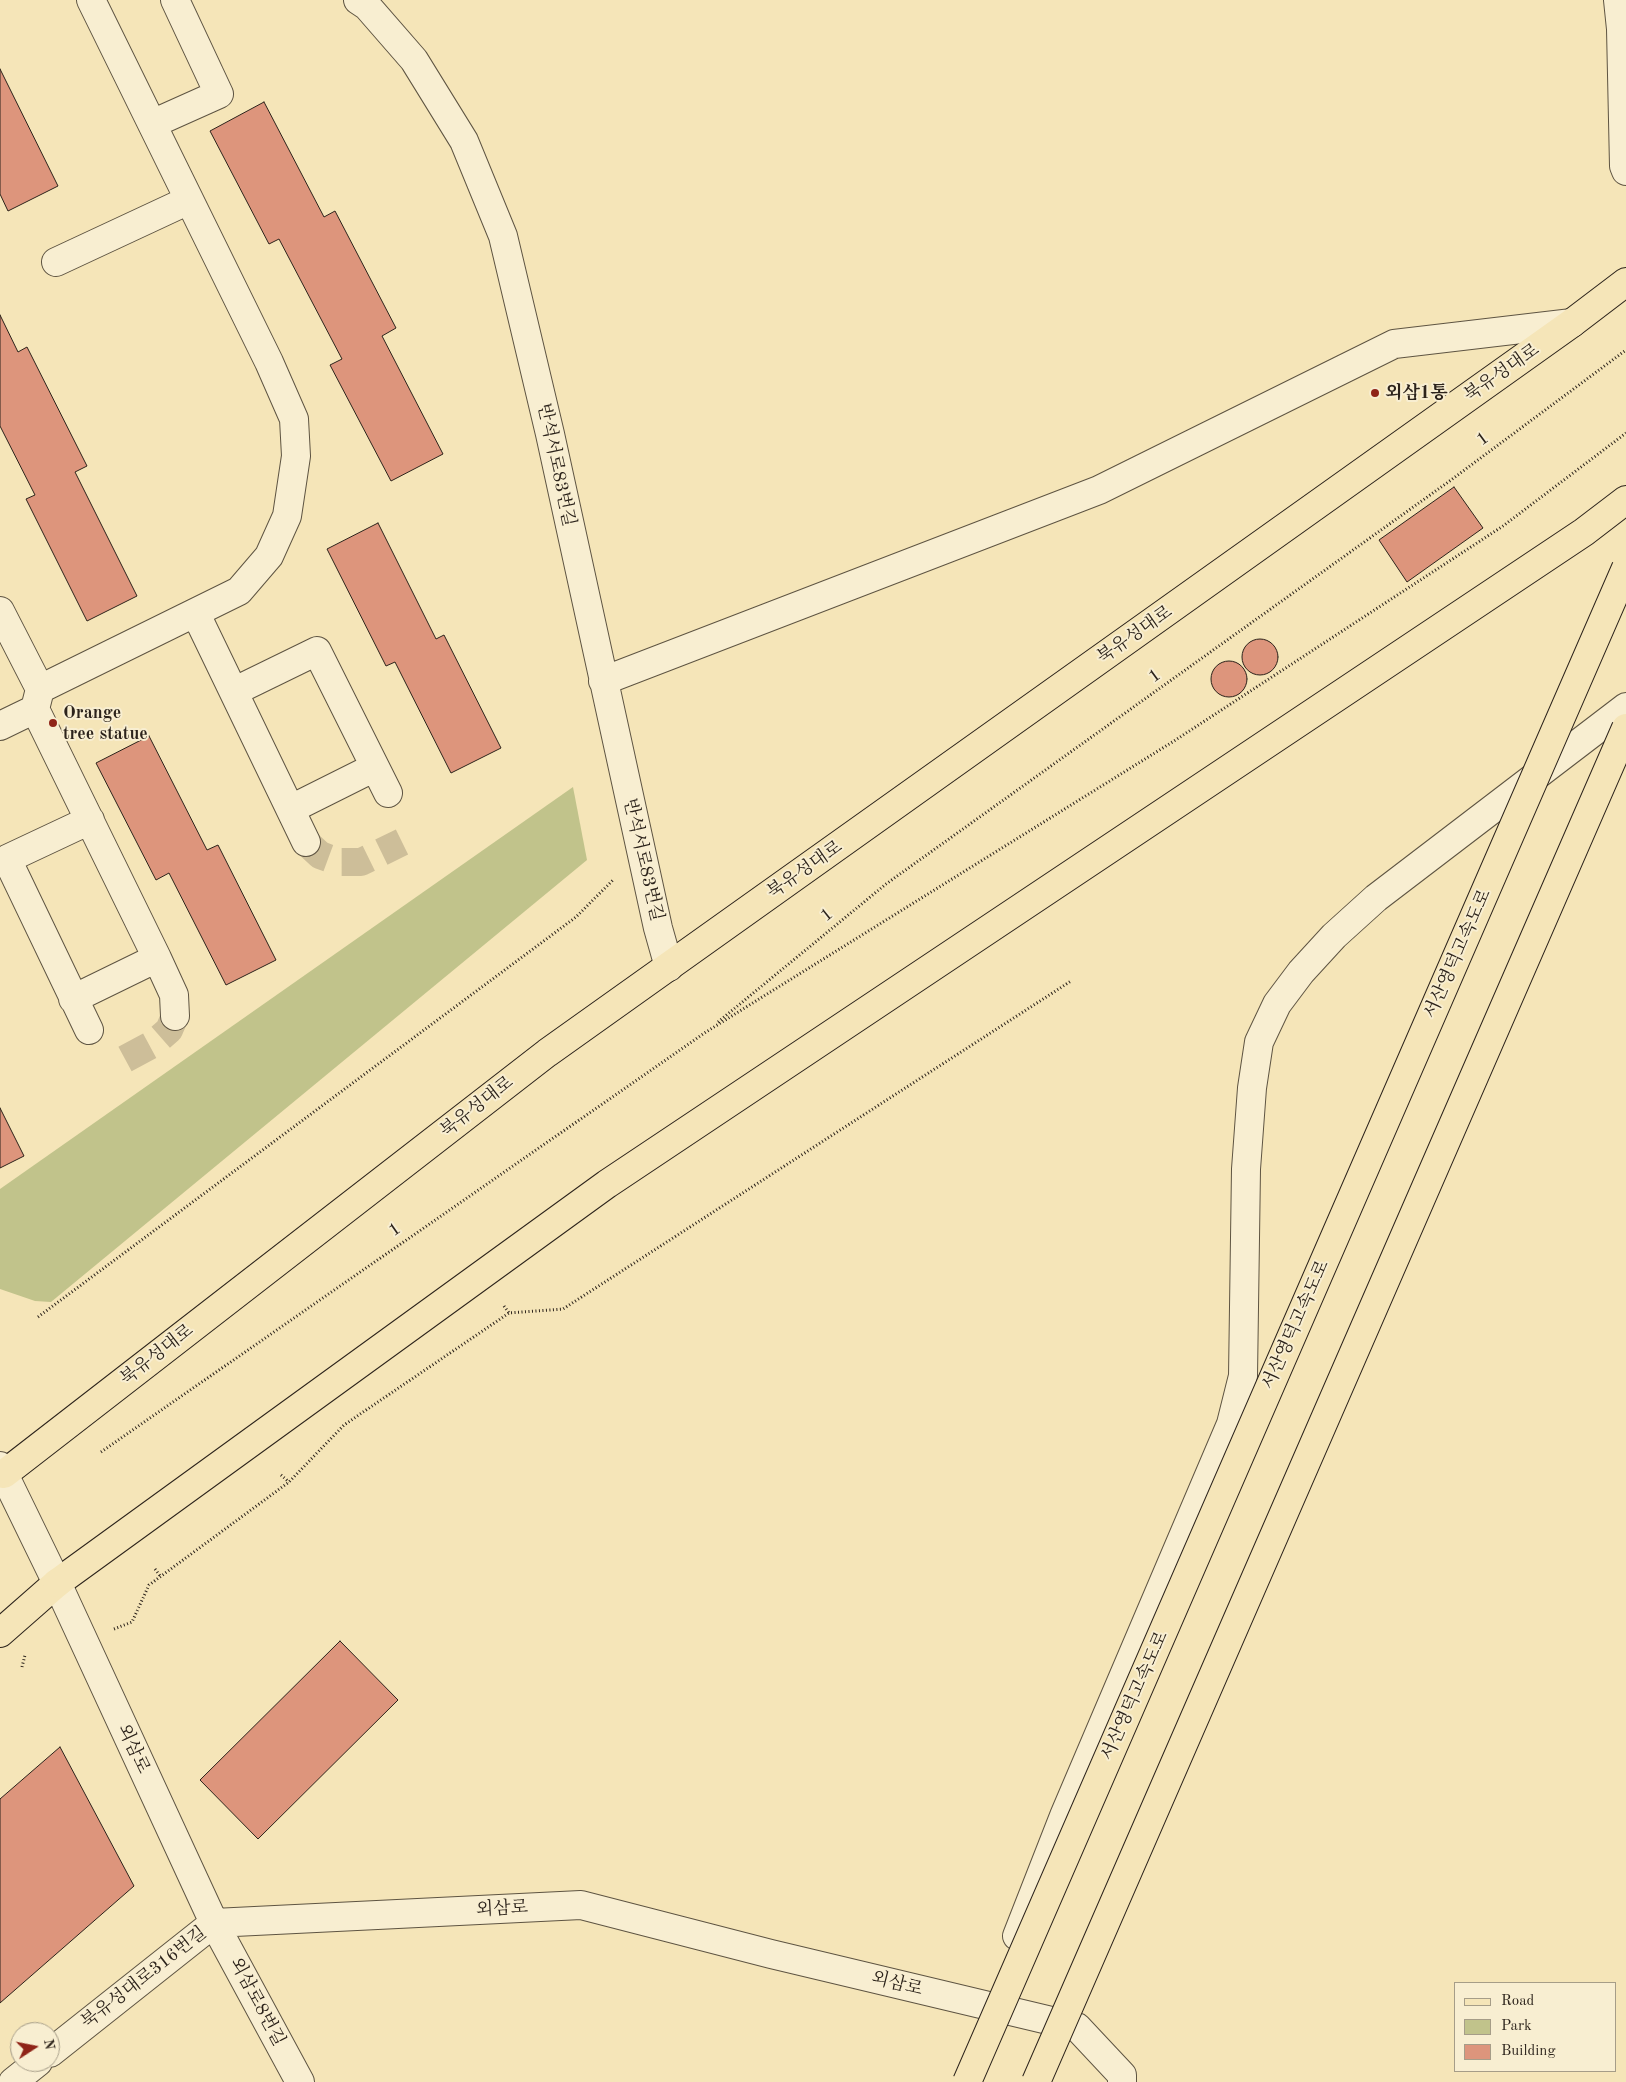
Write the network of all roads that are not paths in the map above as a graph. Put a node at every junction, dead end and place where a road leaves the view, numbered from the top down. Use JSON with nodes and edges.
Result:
{"nodes":[{"id":1,"x":91,"y":0,"type":"edge"},
{"id":2,"x":175,"y":0,"type":"edge"},
{"id":3,"x":358,"y":0,"type":"edge"},
{"id":4,"x":1618,"y":0,"type":"edge"},
{"id":5,"x":152,"y":124,"type":"junction"},
{"id":6,"x":1626,"y":171,"type":"edge"},
{"id":7,"x":189,"y":200,"type":"junction"},
{"id":8,"x":56,"y":262,"type":"dead end"},
{"id":9,"x":1626,"y":282,"type":"edge"},
{"id":10,"x":1572,"y":323,"type":"junction"},
{"id":11,"x":1626,"y":500,"type":"edge"},
{"id":12,"x":1626,"y":568,"type":"edge"},
{"id":13,"x":0,"y":611,"type":"edge"},
{"id":14,"x":196,"y":614,"type":"junction"},
{"id":15,"x":604,"y":681,"type":"junction"},
{"id":16,"x":235,"y":691,"type":"junction"},
{"id":17,"x":37,"y":699,"type":"junction"},
{"id":18,"x":1626,"y":707,"type":"edge"},
{"id":19,"x":0,"y":726,"type":"edge"},
{"id":20,"x":1626,"y":728,"type":"edge"},
{"id":21,"x":375,"y":766,"type":"junction"},
{"id":22,"x":388,"y":793,"type":"dead end"},
{"id":23,"x":291,"y":809,"type":"junction"},
{"id":24,"x":90,"y":820,"type":"junction"},
{"id":25,"x":306,"y":842,"type":"tunnel mouth"},
{"id":26,"x":158,"y":958,"type":"junction"},
{"id":27,"x":669,"y":967,"type":"junction"},
{"id":28,"x":73,"y":999,"type":"junction"},
{"id":29,"x":176,"y":1016,"type":"tunnel mouth"},
{"id":30,"x":89,"y":1030,"type":"dead end"},
{"id":31,"x":1,"y":1472,"type":"edge"},
{"id":32,"x":57,"y":1583,"type":"junction"},
{"id":33,"x":0,"y":1633,"type":"edge"},
{"id":34,"x":214,"y":1923,"type":"junction"},
{"id":35,"x":990,"y":2006,"type":"junction"},
{"id":36,"x":60,"y":2045,"type":"edge"},
{"id":37,"x":26,"y":2072,"type":"edge"},
{"id":38,"x":13,"y":2082,"type":"edge"},
{"id":39,"x":300,"y":2082,"type":"edge"},
{"id":40,"x":967,"y":2082,"type":"edge"},
{"id":41,"x":1036,"y":2082,"type":"edge"},
{"id":42,"x":1122,"y":2082,"type":"edge"}],
"edges":[{"from":1,"to":5,"type":"street"},
{"from":2,"to":5,"type":"street"},
{"from":3,"to":15,"type":"street","name":"반석서로83번길"},
{"from":4,"to":6,"type":"street"},
{"from":5,"to":7,"type":"street"},
{"from":7,"to":8,"type":"street"},
{"from":7,"to":14,"type":"street"},
{"from":9,"to":10,"type":"main road","name":"북유성대로"},
{"from":10,"to":15,"type":"street"},
{"from":10,"to":27,"type":"main road","name":"북유성대로"},
{"from":11,"to":32,"type":"main road"},
{"from":12,"to":40,"type":"main road","name":"서산영덕고속도로","bridge":true},
{"from":13,"to":17,"type":"street"},
{"from":14,"to":16,"type":"street"},
{"from":14,"to":17,"type":"street"},
{"from":15,"to":27,"type":"street","name":"반석서로83번길"},
{"from":16,"to":21,"type":"street"},
{"from":16,"to":23,"type":"street"},
{"from":17,"to":19,"type":"street"},
{"from":17,"to":24,"type":"street"},
{"from":18,"to":35,"type":"street"},
{"from":20,"to":41,"type":"main road","bridge":true},
{"from":21,"to":22,"type":"street"},
{"from":21,"to":23,"type":"street"},
{"from":23,"to":25,"type":"street"},
{"from":24,"to":26,"type":"street"},
{"from":24,"to":28,"type":"street"},
{"from":26,"to":28,"type":"street"},
{"from":26,"to":29,"type":"street"},
{"from":27,"to":31,"type":"main road","name":"북유성대로"},
{"from":28,"to":30,"type":"street"},
{"from":31,"to":32,"type":"street","name":"외삼로"},
{"from":32,"to":33,"type":"main road"},
{"from":32,"to":34,"type":"street","name":"외삼로"},
{"from":34,"to":35,"type":"street","name":"외삼로"},
{"from":34,"to":36,"type":"street","name":"북유성대로316번길"},
{"from":34,"to":39,"type":"street","name":"외삼로8번길"},
{"from":35,"to":42,"type":"street","name":"외삼로"},
{"from":37,"to":38,"type":"street"}]}
